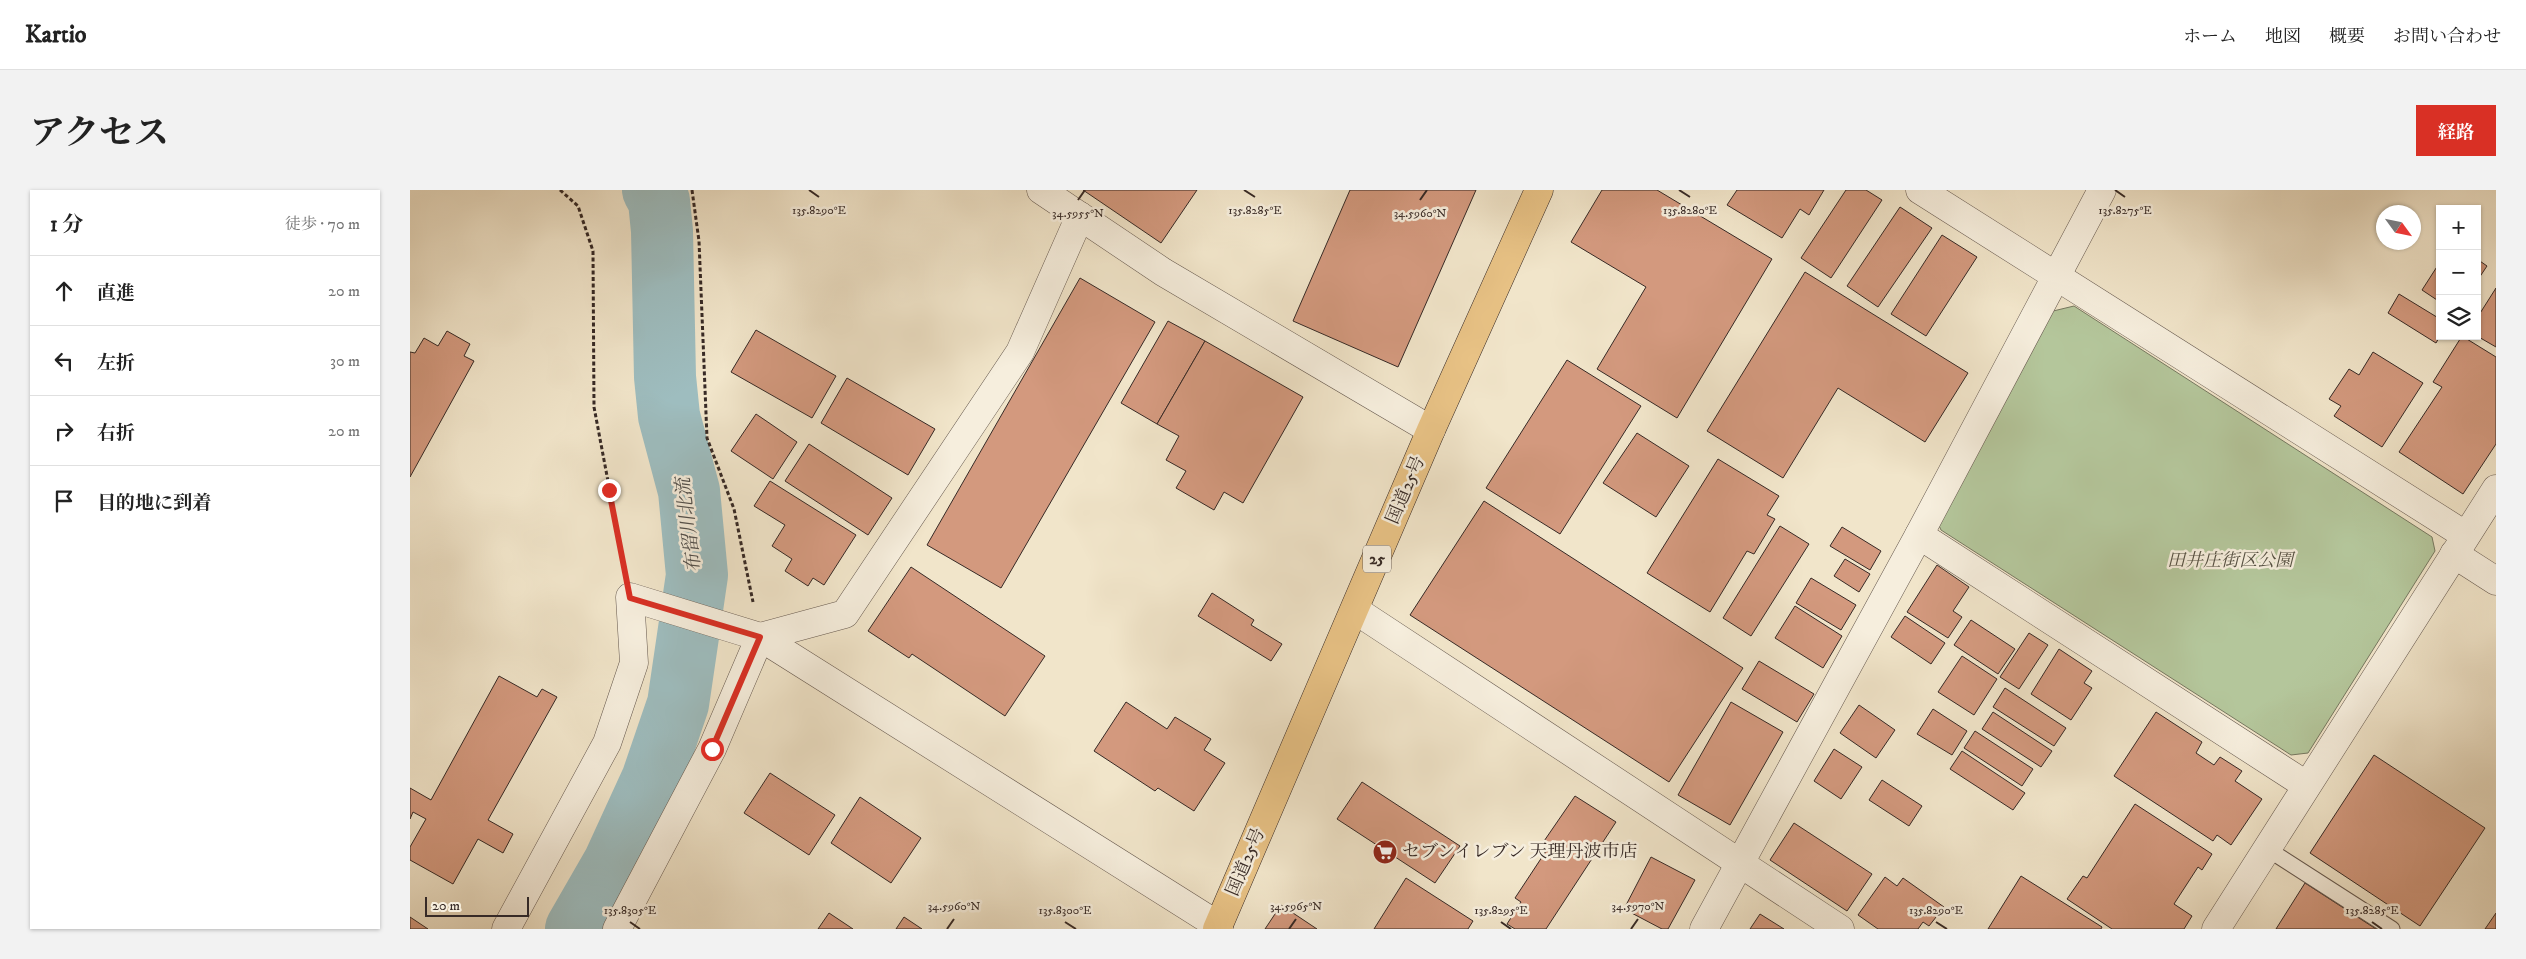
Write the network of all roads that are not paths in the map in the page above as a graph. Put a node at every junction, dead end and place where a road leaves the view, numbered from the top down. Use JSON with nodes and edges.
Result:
{"nodes":[{"id":1,"x":1040,"y":190,"type":"edge"},
{"id":2,"x":1539,"y":190,"type":"edge"},
{"id":3,"x":1920,"y":190,"type":"edge"},
{"id":4,"x":2102,"y":190,"type":"edge"},
{"id":5,"x":1080,"y":216,"type":"junction"},
{"id":6,"x":2055,"y":275,"type":"junction"},
{"id":7,"x":1432,"y":430,"type":"junction"},
{"id":8,"x":2496,"y":489,"type":"edge"},
{"id":9,"x":1919,"y":535,"type":"junction"},
{"id":10,"x":2460,"y":544,"type":"junction"},
{"id":11,"x":2496,"y":581,"type":"edge"},
{"id":12,"x":1355,"y":610,"type":"junction"},
{"id":13,"x":760,"y":637,"type":"junction"},
{"id":14,"x":2306,"y":786,"type":"junction"},
{"id":15,"x":2266,"y":848,"type":"junction"},
{"id":16,"x":1740,"y":865,"type":"junction"},
{"id":17,"x":1218,"y":927,"type":"edge"},
{"id":18,"x":506,"y":929,"type":"edge"},
{"id":19,"x":617,"y":929,"type":"edge"},
{"id":20,"x":1704,"y":929,"type":"edge"},
{"id":21,"x":1840,"y":929,"type":"edge"},
{"id":22,"x":2216,"y":929,"type":"edge"},
{"id":23,"x":2392,"y":929,"type":"edge"}],
"edges":[{"from":1,"to":5,"type":"street"},
{"from":2,"to":7,"type":"highway","name":"国道25号","number":"25"},
{"from":3,"to":6,"type":"street"},
{"from":4,"to":6,"type":"street"},
{"from":5,"to":7,"type":"street"},
{"from":5,"to":13,"type":"street"},
{"from":6,"to":9,"type":"street"},
{"from":6,"to":10,"type":"street"},
{"from":7,"to":12,"type":"highway","name":"国道25号","number":"25"},
{"from":8,"to":10,"type":"street"},
{"from":9,"to":14,"type":"street"},
{"from":9,"to":16,"type":"street"},
{"from":10,"to":11,"type":"street"},
{"from":10,"to":14,"type":"street"},
{"from":12,"to":16,"type":"street"},
{"from":12,"to":17,"type":"highway","name":"国道25号","number":"25"},
{"from":13,"to":17,"type":"street"},
{"from":13,"to":18,"type":"street"},
{"from":13,"to":19,"type":"street"},
{"from":14,"to":15,"type":"street"},
{"from":15,"to":22,"type":"street"},
{"from":15,"to":23,"type":"lane"},
{"from":16,"to":20,"type":"street"},
{"from":16,"to":21,"type":"street"}]}
